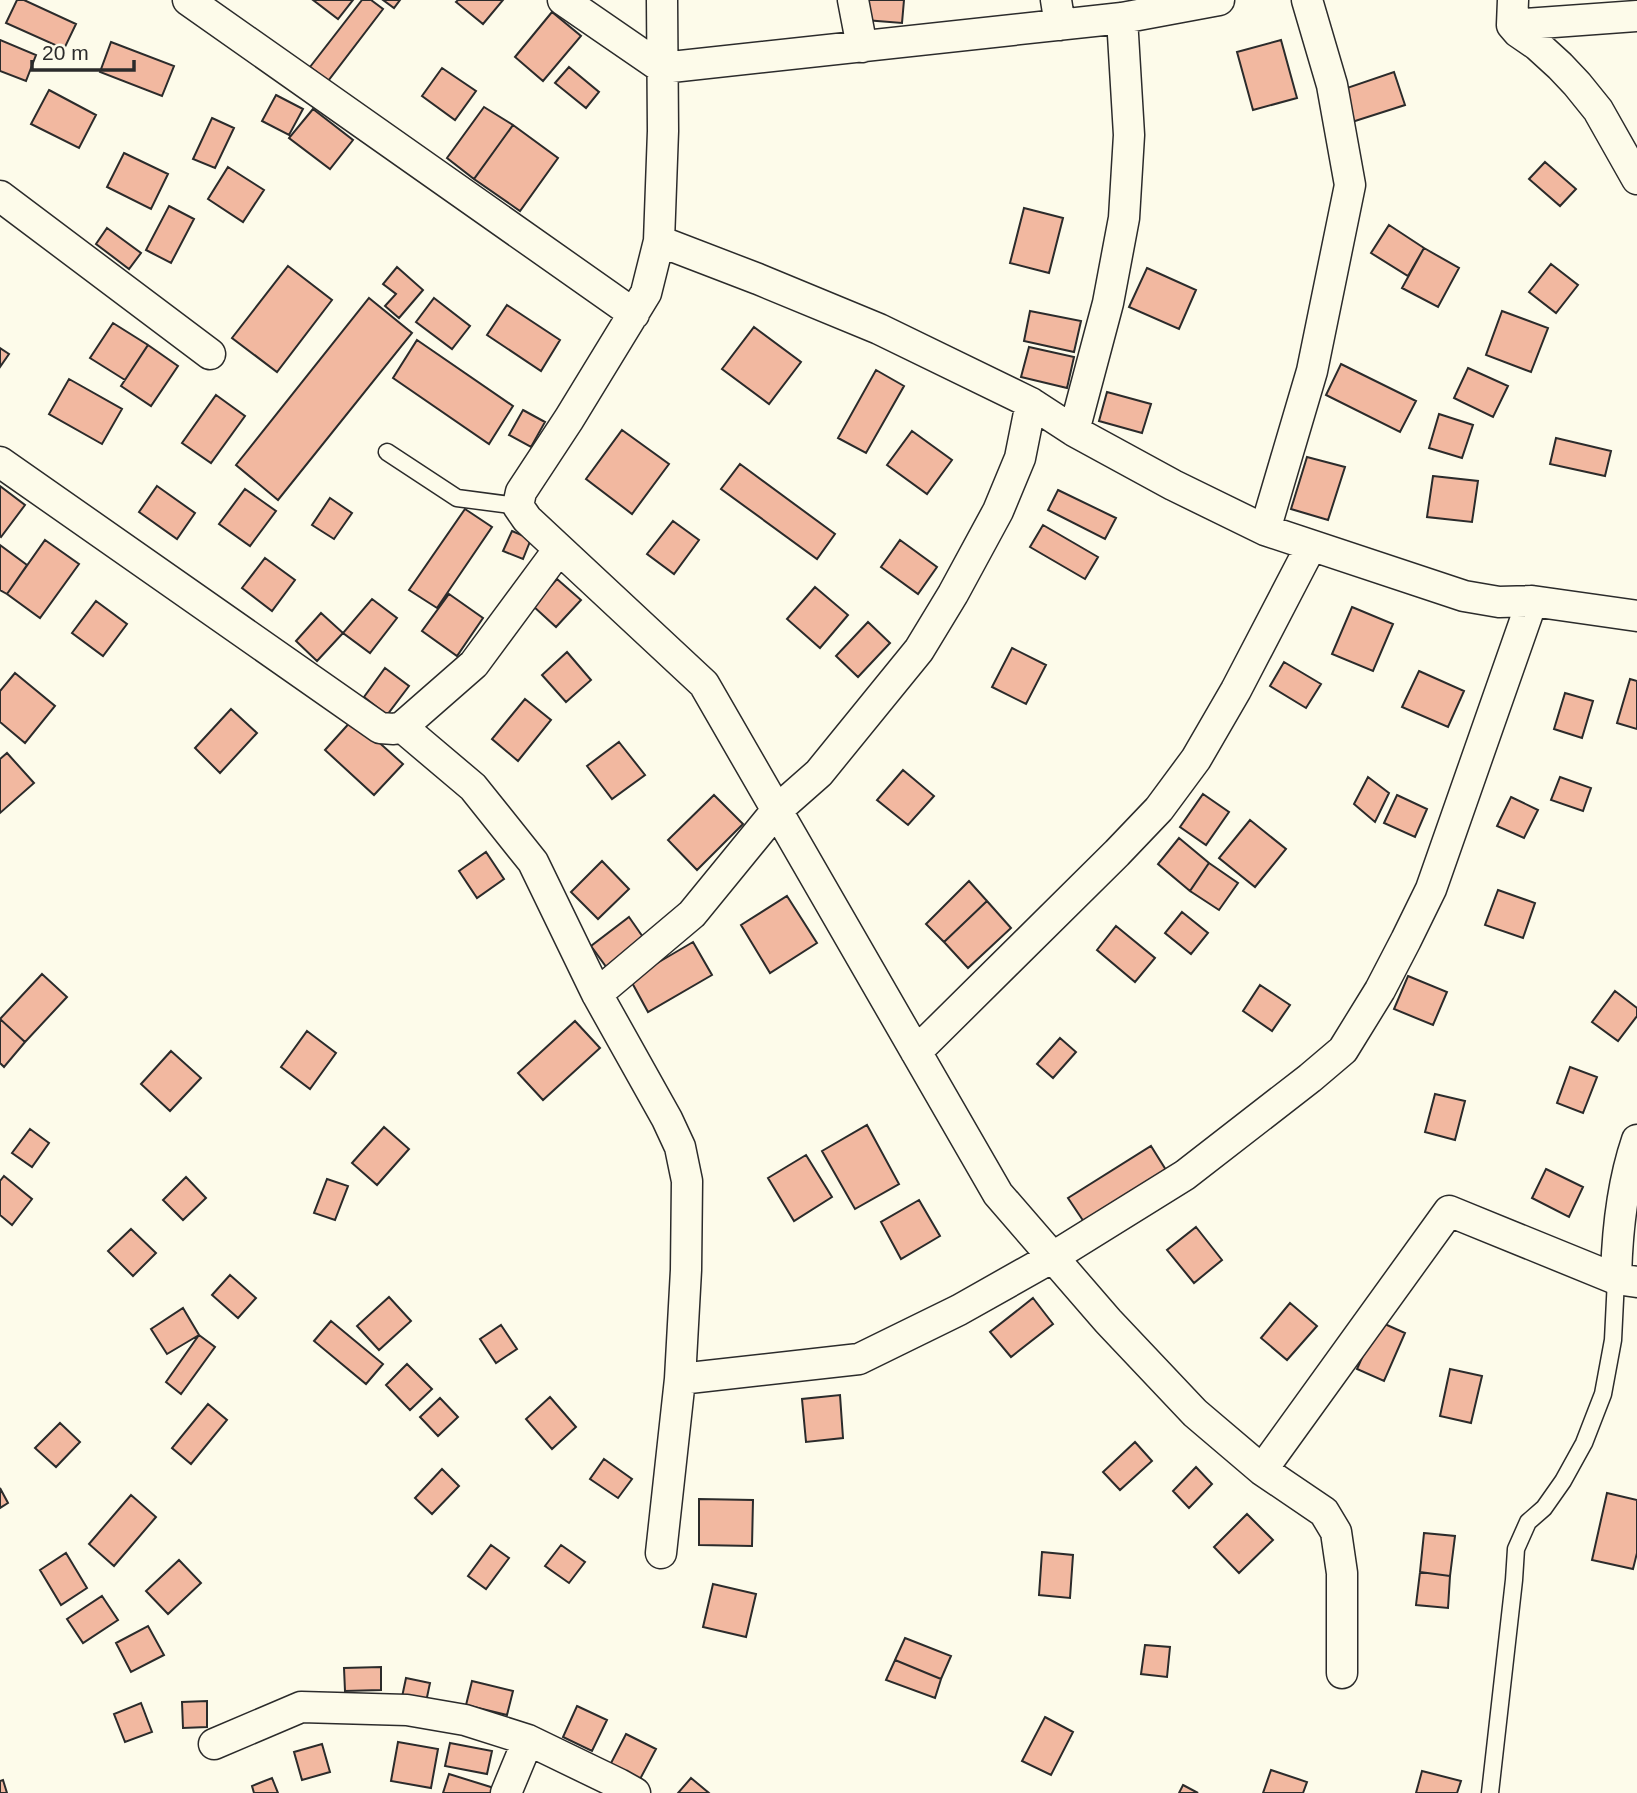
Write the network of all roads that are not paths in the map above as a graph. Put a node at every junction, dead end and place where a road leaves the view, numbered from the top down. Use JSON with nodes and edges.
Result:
{"nodes":[{"id":1,"x":188,"y":0,"type":"edge"},
{"id":2,"x":563,"y":0,"type":"edge"},
{"id":3,"x":662,"y":0,"type":"edge"},
{"id":4,"x":853,"y":0,"type":"edge"},
{"id":5,"x":1219,"y":0,"type":"edge"},
{"id":6,"x":1307,"y":0,"type":"edge"},
{"id":7,"x":1058,"y":13,"type":"edge"},
{"id":8,"x":1513,"y":13,"type":"edge"},
{"id":9,"x":1637,"y":16,"type":"edge"},
{"id":10,"x":1122,"y":18,"type":"junction"},
{"id":11,"x":862,"y":47,"type":"junction"},
{"id":12,"x":662,"y":68,"type":"junction"},
{"id":13,"x":1637,"y":178,"type":"edge"},
{"id":14,"x":0,"y":196,"type":"edge"},
{"id":15,"x":659,"y":241,"type":"junction"},
{"id":16,"x":634,"y":314,"type":"junction"},
{"id":17,"x":210,"y":354,"type":"dead end"},
{"id":18,"x":1031,"y":403,"type":"junction"},
{"id":19,"x":1074,"y":431,"type":"junction"},
{"id":20,"x":387,"y":453,"type":"dead end"},
{"id":21,"x":0,"y":462,"type":"edge"},
{"id":22,"x":518,"y":506,"type":"junction"},
{"id":23,"x":1265,"y":530,"type":"junction"},
{"id":24,"x":1311,"y":546,"type":"junction"},
{"id":25,"x":559,"y":549,"type":"junction"},
{"id":26,"x":1532,"y":601,"type":"junction"},
{"id":27,"x":1637,"y":616,"type":"edge"},
{"id":28,"x":402,"y":727,"type":"junction"},
{"id":29,"x":777,"y":810,"type":"junction"},
{"id":30,"x":597,"y":994,"type":"junction"},
{"id":31,"x":916,"y":1052,"type":"junction"},
{"id":32,"x":1637,"y":1140,"type":"edge"},
{"id":33,"x":1053,"y":1257,"type":"junction"},
{"id":34,"x":1627,"y":1280,"type":"edge"},
{"id":35,"x":680,"y":1379,"type":"junction"},
{"id":36,"x":1262,"y":1470,"type":"junction"},
{"id":37,"x":661,"y":1553,"type":"dead end"},
{"id":38,"x":1342,"y":1673,"type":"dead end"},
{"id":39,"x":528,"y":1741,"type":"junction"},
{"id":40,"x":214,"y":1744,"type":"dead end"},
{"id":41,"x":506,"y":1793,"type":"edge"},
{"id":42,"x":635,"y":1793,"type":"edge"},
{"id":43,"x":1490,"y":1793,"type":"edge"}],
"edges":[{"from":1,"to":16,"type":"street"},
{"from":2,"to":12,"type":"street"},
{"from":3,"to":12,"type":"street"},
{"from":4,"to":11,"type":"street"},
{"from":5,"to":10,"type":"street"},
{"from":6,"to":23,"type":"street"},
{"from":7,"to":10,"type":"street"},
{"from":7,"to":11,"type":"street"},
{"from":8,"to":9,"type":"street"},
{"from":8,"to":13,"type":"street"},
{"from":10,"to":19,"type":"street"},
{"from":11,"to":12,"type":"street"},
{"from":12,"to":15,"type":"street"},
{"from":14,"to":17,"type":"street"},
{"from":15,"to":16,"type":"street"},
{"from":15,"to":18,"type":"street"},
{"from":16,"to":22,"type":"street"},
{"from":18,"to":19,"type":"street"},
{"from":18,"to":29,"type":"street"},
{"from":19,"to":23,"type":"street"},
{"from":20,"to":22,"type":"lane"},
{"from":21,"to":28,"type":"street"},
{"from":22,"to":25,"type":"street"},
{"from":23,"to":24,"type":"street"},
{"from":24,"to":26,"type":"street"},
{"from":24,"to":31,"type":"street"},
{"from":25,"to":28,"type":"street"},
{"from":25,"to":29,"type":"street"},
{"from":26,"to":27,"type":"street"},
{"from":26,"to":33,"type":"street"},
{"from":28,"to":30,"type":"street"},
{"from":29,"to":30,"type":"street"},
{"from":29,"to":31,"type":"street"},
{"from":30,"to":35,"type":"street"},
{"from":31,"to":33,"type":"street"},
{"from":32,"to":34,"type":"street"},
{"from":33,"to":35,"type":"street"},
{"from":33,"to":36,"type":"street"},
{"from":34,"to":36,"type":"street"},
{"from":34,"to":43,"type":"lane"},
{"from":35,"to":37,"type":"street"},
{"from":36,"to":38,"type":"street"},
{"from":39,"to":40,"type":"street"},
{"from":39,"to":41,"type":"street"},
{"from":39,"to":42,"type":"street"}]}
